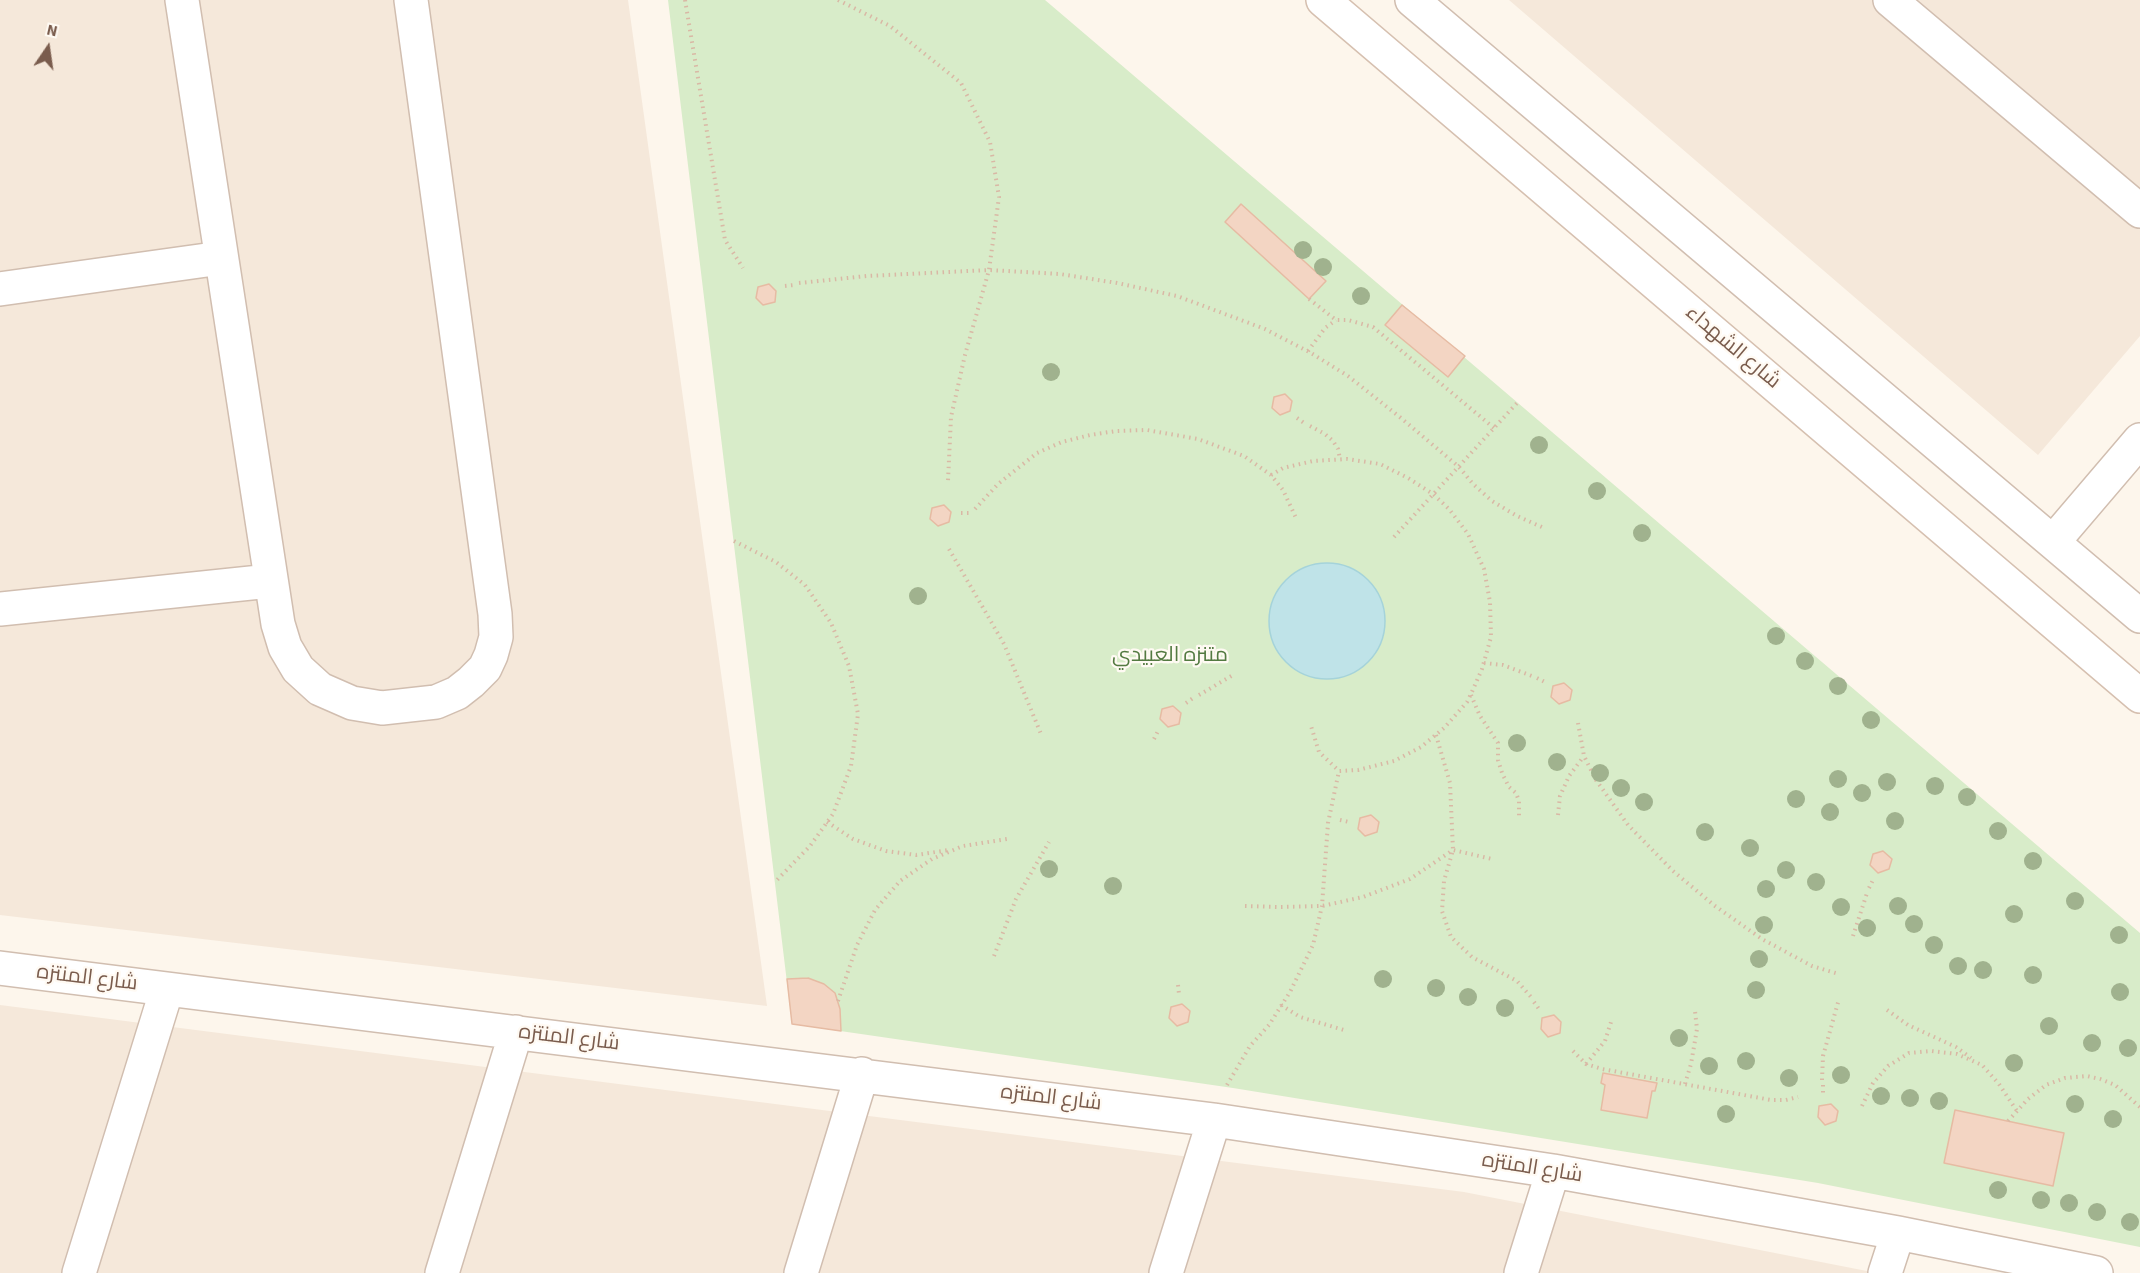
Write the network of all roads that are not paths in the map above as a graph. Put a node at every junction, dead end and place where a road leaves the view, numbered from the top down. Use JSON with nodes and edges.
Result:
{"nodes":[{"id":1,"x":182,"y":0,"type":"edge"},
{"id":2,"x":411,"y":0,"type":"edge"},
{"id":3,"x":1323,"y":0,"type":"edge"},
{"id":4,"x":1412,"y":0,"type":"edge"},
{"id":5,"x":1890,"y":0,"type":"edge"},
{"id":6,"x":2140,"y":211,"type":"edge"},
{"id":7,"x":221,"y":258,"type":"junction"},
{"id":8,"x":0,"y":289,"type":"edge"},
{"id":9,"x":2140,"y":441,"type":"edge"},
{"id":10,"x":2053,"y":542,"type":"junction"},
{"id":11,"x":270,"y":581,"type":"junction"},
{"id":12,"x":0,"y":609,"type":"edge"},
{"id":13,"x":2140,"y":616,"type":"edge"},
{"id":14,"x":2140,"y":696,"type":"edge"},
{"id":15,"x":0,"y":968,"type":"edge"},
{"id":16,"x":167,"y":989,"type":"junction"},
{"id":17,"x":516,"y":1032,"type":"junction"},
{"id":18,"x":862,"y":1074,"type":"junction"},
{"id":19,"x":1214,"y":1119,"type":"junction"},
{"id":20,"x":1553,"y":1172,"type":"junction"},
{"id":21,"x":1898,"y":1233,"type":"junction"},
{"id":22,"x":79,"y":1273,"type":"edge"},
{"id":23,"x":442,"y":1273,"type":"edge"},
{"id":24,"x":801,"y":1273,"type":"edge"},
{"id":25,"x":1166,"y":1273,"type":"edge"},
{"id":26,"x":1521,"y":1273,"type":"edge"},
{"id":27,"x":1886,"y":1273,"type":"edge"},
{"id":28,"x":2096,"y":1273,"type":"edge"}],
"edges":[{"from":1,"to":7,"type":"street"},
{"from":2,"to":11,"type":"street"},
{"from":3,"to":14,"type":"street","name":"شارع الشهداء"},
{"from":4,"to":10,"type":"street"},
{"from":5,"to":6,"type":"street"},
{"from":7,"to":8,"type":"street"},
{"from":7,"to":11,"type":"street"},
{"from":9,"to":10,"type":"street"},
{"from":10,"to":13,"type":"street"},
{"from":11,"to":12,"type":"street"},
{"from":15,"to":16,"type":"street","name":"شارع المنتزه"},
{"from":16,"to":17,"type":"street","name":"شارع المنتزه"},
{"from":16,"to":22,"type":"street"},
{"from":17,"to":18,"type":"street","name":"شارع المنتزه"},
{"from":17,"to":23,"type":"street"},
{"from":18,"to":19,"type":"street","name":"شارع المنتزه"},
{"from":18,"to":24,"type":"street"},
{"from":19,"to":20,"type":"street","name":"شارع المنتزه"},
{"from":19,"to":25,"type":"street"},
{"from":20,"to":21,"type":"street","name":"شارع المنتزه"},
{"from":20,"to":26,"type":"street"},
{"from":21,"to":27,"type":"street"},
{"from":21,"to":28,"type":"street","name":"شارع المنتزه"}]}
